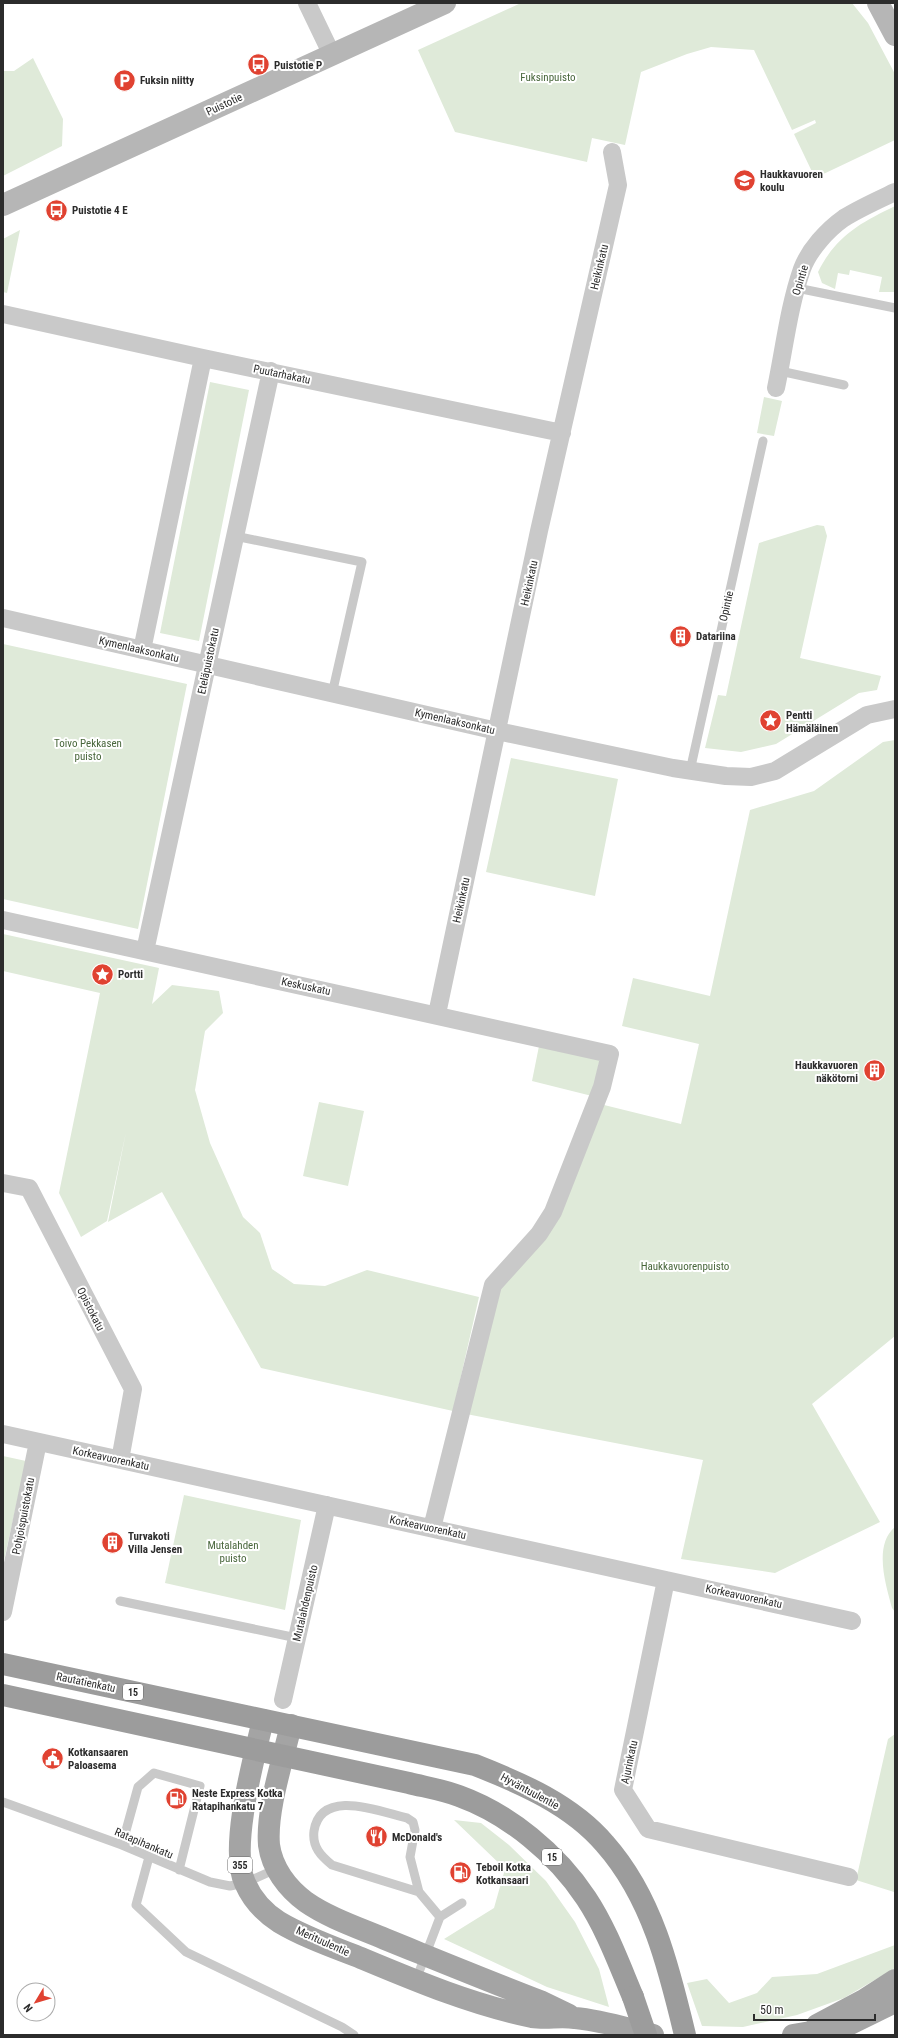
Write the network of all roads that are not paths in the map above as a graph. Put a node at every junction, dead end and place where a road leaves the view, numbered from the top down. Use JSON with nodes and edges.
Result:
{"nodes":[{"id":1,"x":307,"y":3,"type":"edge"},
{"id":2,"x":445,"y":3,"type":"edge"},
{"id":3,"x":878,"y":3,"type":"edge"},
{"id":4,"x":895,"y":35,"type":"edge"},
{"id":5,"x":332,"y":55,"type":"junction"},
{"id":6,"x":612,"y":152,"type":"dead end"},
{"id":7,"x":895,"y":192,"type":"edge"},
{"id":8,"x":3,"y":205,"type":"edge"},
{"id":9,"x":797,"y":288,"type":"junction"},
{"id":10,"x":895,"y":308,"type":"edge"},
{"id":11,"x":3,"y":314,"type":"edge"},
{"id":12,"x":203,"y":358,"type":"junction"},
{"id":13,"x":271,"y":371,"type":"junction"},
{"id":14,"x":780,"y":371,"type":"junction"},
{"id":15,"x":844,"y":385,"type":"dead end"},
{"id":16,"x":776,"y":388,"type":"dead end"},
{"id":17,"x":562,"y":433,"type":"junction"},
{"id":18,"x":763,"y":441,"type":"dead end"},
{"id":19,"x":234,"y":536,"type":"junction"},
{"id":20,"x":3,"y":618,"type":"edge"},
{"id":21,"x":142,"y":650,"type":"junction"},
{"id":22,"x":208,"y":666,"type":"junction"},
{"id":23,"x":332,"y":694,"type":"junction"},
{"id":24,"x":895,"y":709,"type":"edge"},
{"id":25,"x":497,"y":731,"type":"junction"},
{"id":26,"x":690,"y":771,"type":"junction"},
{"id":27,"x":3,"y":920,"type":"edge"},
{"id":28,"x":145,"y":951,"type":"junction"},
{"id":29,"x":437,"y":1014,"type":"junction"},
{"id":30,"x":3,"y":1183,"type":"edge"},
{"id":31,"x":3,"y":1434,"type":"edge"},
{"id":32,"x":38,"y":1442,"type":"junction"},
{"id":33,"x":120,"y":1460,"type":"junction"},
{"id":34,"x":327,"y":1505,"type":"junction"},
{"id":35,"x":432,"y":1528,"type":"junction"},
{"id":36,"x":666,"y":1580,"type":"junction"},
{"id":37,"x":120,"y":1601,"type":"dead end"},
{"id":38,"x":3,"y":1612,"type":"edge"},
{"id":39,"x":852,"y":1621,"type":"dead end"},
{"id":40,"x":297,"y":1638,"type":"junction"},
{"id":41,"x":3,"y":1664,"type":"edge"},
{"id":42,"x":3,"y":1695,"type":"edge"},
{"id":43,"x":283,"y":1700,"type":"dead end"},
{"id":44,"x":263,"y":1720,"type":"junction"},
{"id":45,"x":291,"y":1725,"type":"junction"},
{"id":46,"x":256,"y":1750,"type":"junction"},
{"id":47,"x":284,"y":1756,"type":"junction"},
{"id":48,"x":3,"y":1802,"type":"edge"},
{"id":49,"x":122,"y":1845,"type":"junction"},
{"id":50,"x":148,"y":1857,"type":"junction"},
{"id":51,"x":276,"y":1869,"type":"junction"},
{"id":52,"x":179,"y":1870,"type":"junction"},
{"id":53,"x":849,"y":1877,"type":"dead end"},
{"id":54,"x":245,"y":1883,"type":"junction"},
{"id":55,"x":419,"y":1892,"type":"junction"},
{"id":56,"x":462,"y":1903,"type":"dead end"},
{"id":57,"x":440,"y":1917,"type":"junction"},
{"id":58,"x":426,"y":1955,"type":"junction"},
{"id":59,"x":416,"y":1980,"type":"junction"},
{"id":60,"x":895,"y":1980,"type":"edge"},
{"id":61,"x":895,"y":2002,"type":"edge"},
{"id":62,"x":576,"y":2018,"type":"junction"},
{"id":63,"x":799,"y":2034,"type":"edge"},
{"id":64,"x":354,"y":2035,"type":"edge"},
{"id":65,"x":646,"y":2035,"type":"edge"},
{"id":66,"x":653,"y":2035,"type":"edge"},
{"id":67,"x":685,"y":2035,"type":"edge"}],
"edges":[{"from":1,"to":5,"type":"street"},
{"from":2,"to":5,"type":"main road","name":"Puistotie"},
{"from":3,"to":4,"type":"main road"},
{"from":5,"to":8,"type":"main road","name":"Puistotie"},
{"from":6,"to":17,"type":"street","name":"Heikinkatu"},
{"from":7,"to":9,"type":"street","name":"Opintie"},
{"from":9,"to":10,"type":"lane"},
{"from":9,"to":14,"type":"street","name":"Opintie"},
{"from":11,"to":12,"type":"street","name":"Puutarhakatu"},
{"from":12,"to":13,"type":"street","name":"Puutarhakatu"},
{"from":12,"to":21,"type":"street"},
{"from":13,"to":17,"type":"street","name":"Puutarhakatu"},
{"from":13,"to":19,"type":"street","name":"Eteläpuistokatu"},
{"from":14,"to":15,"type":"lane"},
{"from":14,"to":16,"type":"street","name":"Opintie"},
{"from":17,"to":25,"type":"street","name":"Heikinkatu"},
{"from":18,"to":26,"type":"lane","name":"Opintie"},
{"from":19,"to":22,"type":"street","name":"Eteläpuistokatu"},
{"from":19,"to":23,"type":"lane"},
{"from":20,"to":21,"type":"street","name":"Kymenlaaksonkatu"},
{"from":21,"to":22,"type":"street","name":"Kymenlaaksonkatu"},
{"from":22,"to":23,"type":"street","name":"Kymenlaaksonkatu"},
{"from":22,"to":28,"type":"street","name":"Eteläpuistokatu"},
{"from":23,"to":25,"type":"street","name":"Kymenlaaksonkatu"},
{"from":24,"to":26,"type":"street","name":"Kymenlaaksonkatu"},
{"from":25,"to":26,"type":"street","name":"Kymenlaaksonkatu"},
{"from":25,"to":29,"type":"street","name":"Heikinkatu"},
{"from":27,"to":28,"type":"street","name":"Keskuskatu"},
{"from":28,"to":29,"type":"street","name":"Keskuskatu"},
{"from":29,"to":35,"type":"street","name":"Keskuskatu"},
{"from":30,"to":33,"type":"street","name":"Opistokatu"},
{"from":31,"to":32,"type":"street","name":"Korkeavuorenkatu"},
{"from":32,"to":33,"type":"street","name":"Korkeavuorenkatu"},
{"from":32,"to":38,"type":"street","name":"Pohjoispuistokatu"},
{"from":33,"to":34,"type":"street","name":"Korkeavuorenkatu"},
{"from":34,"to":35,"type":"street","name":"Korkeavuorenkatu"},
{"from":34,"to":40,"type":"street","name":"Mutalahdenpuisto"},
{"from":35,"to":36,"type":"street","name":"Korkeavuorenkatu"},
{"from":36,"to":39,"type":"street","name":"Korkeavuorenkatu"},
{"from":36,"to":53,"type":"street","name":"Ajurinkatu"},
{"from":37,"to":40,"type":"lane"},
{"from":40,"to":43,"type":"street","name":"Mutalahdenpuisto"},
{"from":41,"to":44,"type":"highway","name":"Rautatienkatu","number":"15"},
{"from":42,"to":46,"type":"highway","number":"15"},
{"from":44,"to":45,"type":"highway","name":"Hyväntuulentie","number":"15"},
{"from":44,"to":46,"type":"main road","name":"Merituulentie","number":"355"},
{"from":45,"to":47,"type":"main road","name":"Merituulentie","number":"355"},
{"from":45,"to":67,"type":"highway","name":"Hyväntuulentie","number":"15"},
{"from":46,"to":47,"type":"highway","number":"15"},
{"from":46,"to":54,"type":"main road","name":"Merituulentie","number":"355"},
{"from":47,"to":51,"type":"main road","name":"Merituulentie","number":"355"},
{"from":47,"to":65,"type":"highway","number":"15","bridge":true},
{"from":48,"to":49,"type":"lane","name":"Ratapihankatu"},
{"from":49,"to":50,"type":"lane","name":"Ratapihankatu"},
{"from":49,"to":52,"type":"lane"},
{"from":50,"to":52,"type":"lane","name":"Ratapihankatu"},
{"from":50,"to":64,"type":"lane"},
{"from":51,"to":54,"type":"lane","name":"Ratapihankatu"},
{"from":51,"to":58,"type":"main road","name":"Merituulentie","number":"355"},
{"from":52,"to":54,"type":"lane","name":"Ratapihankatu"},
{"from":54,"to":59,"type":"main road","name":"Merituulentie","number":"355"},
{"from":55,"to":55,"type":"lane"},
{"from":55,"to":57,"type":"lane"},
{"from":56,"to":57,"type":"lane"},
{"from":57,"to":58,"type":"lane"},
{"from":58,"to":59,"type":"lane"},
{"from":58,"to":62,"type":"main road","name":"Merituulentie","number":"355"},
{"from":59,"to":62,"type":"main road","name":"Merituulentie","number":"355"},
{"from":60,"to":63,"type":"main road"},
{"from":61,"to":63,"type":"main road"},
{"from":62,"to":66,"type":"main road","name":"Merituulentie","number":"355"}]}
